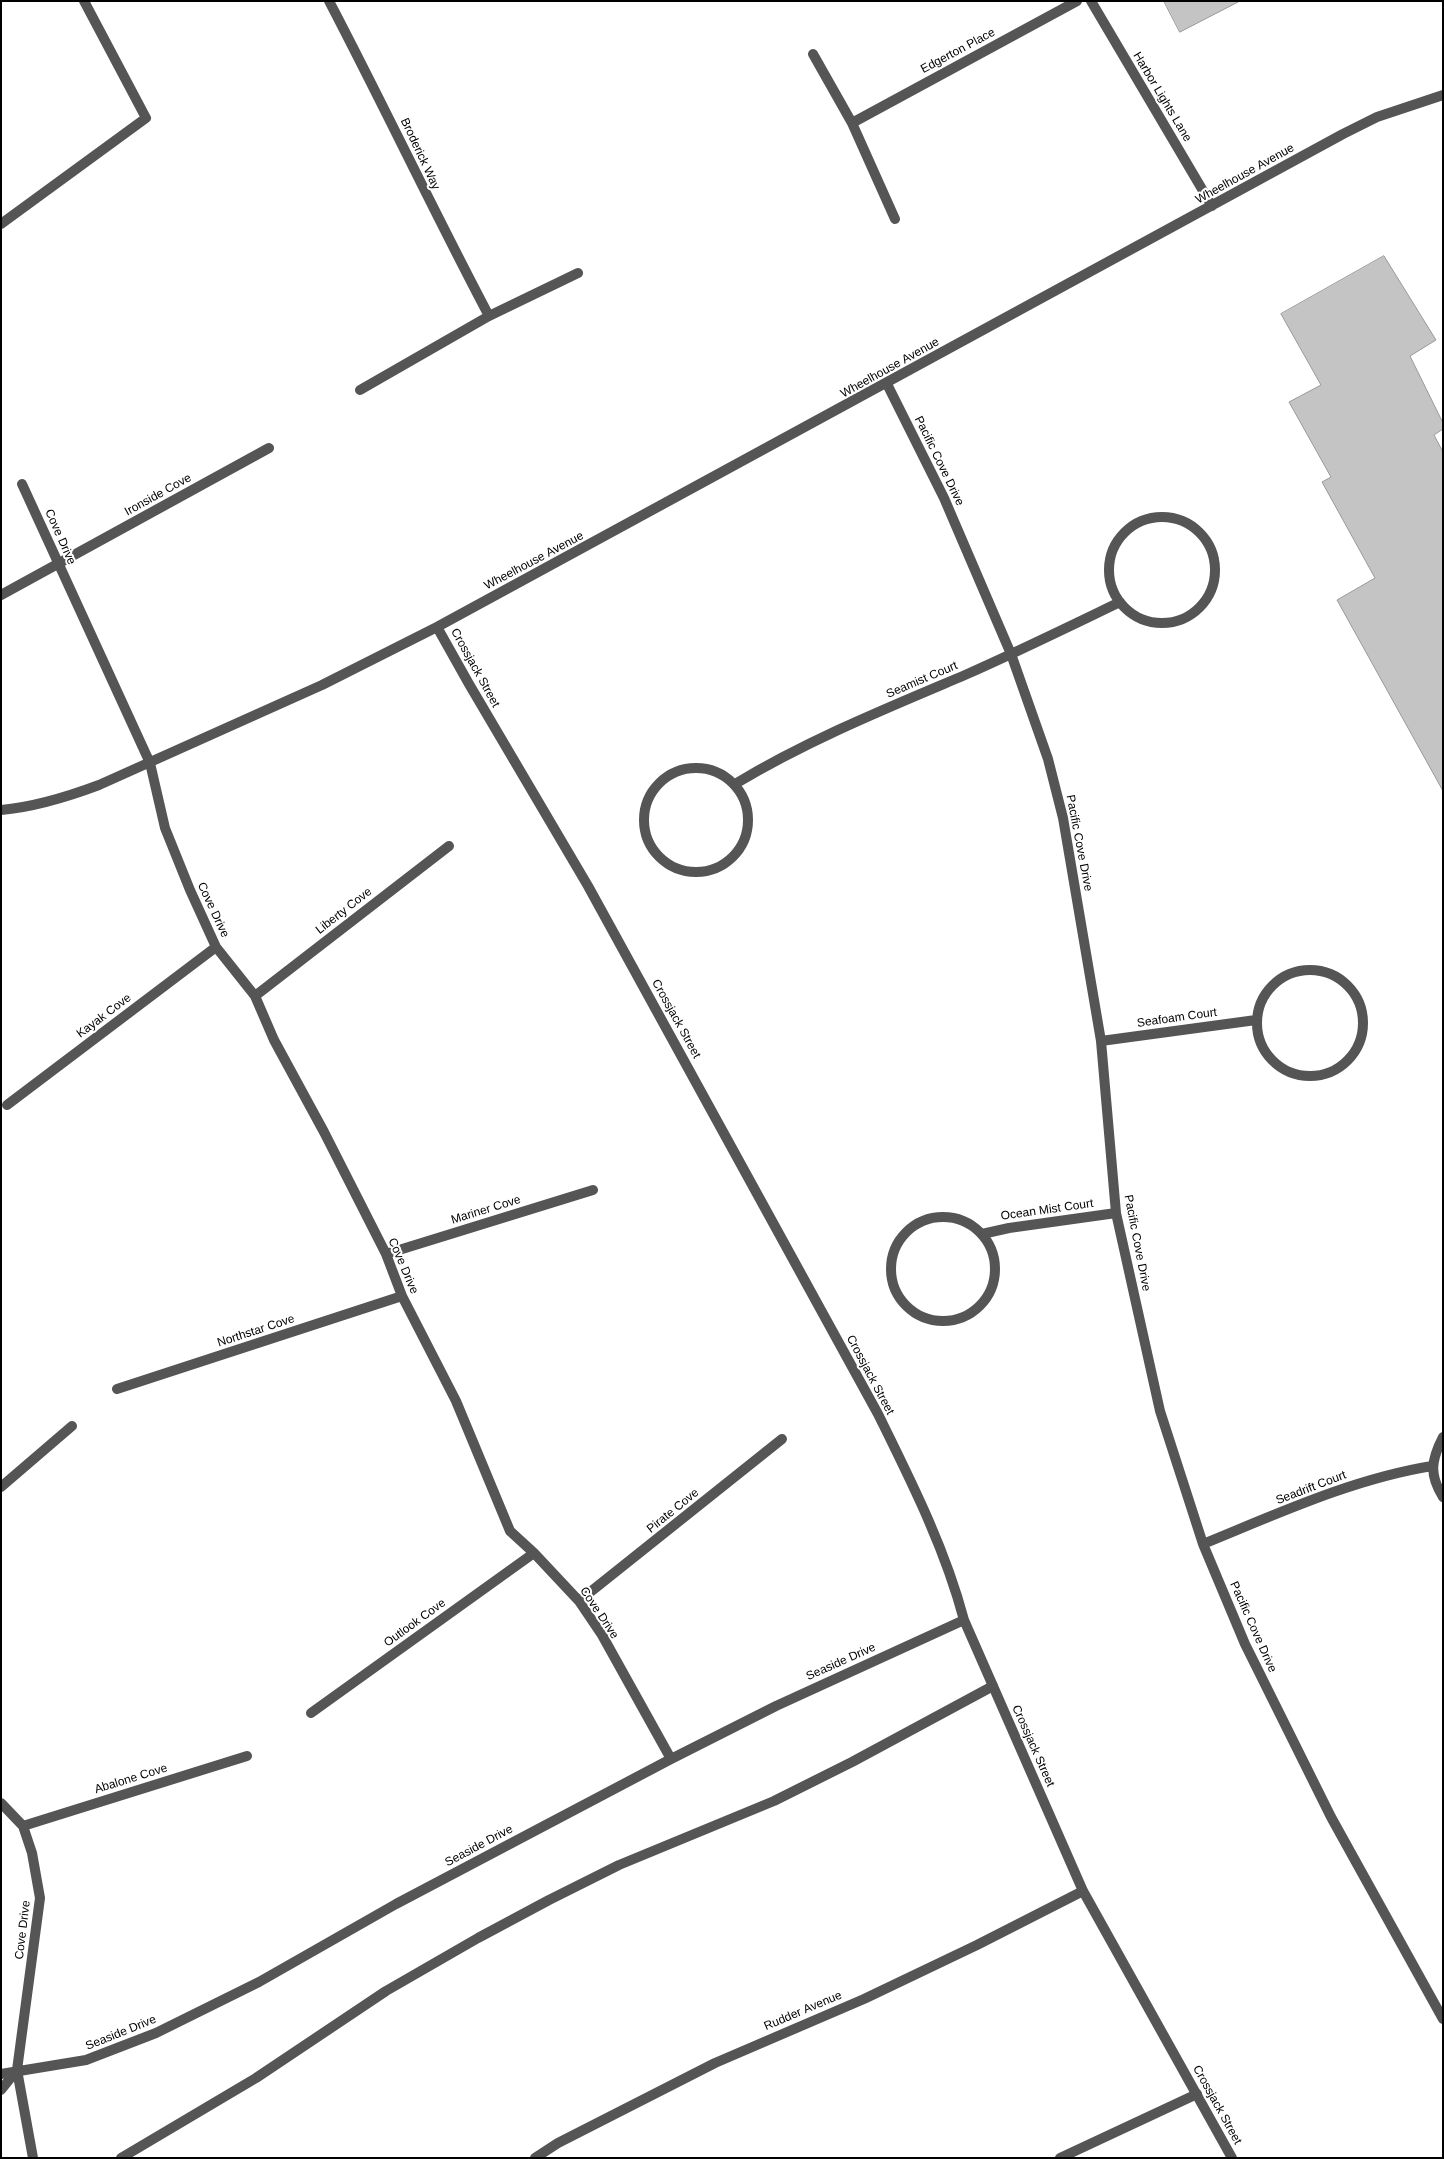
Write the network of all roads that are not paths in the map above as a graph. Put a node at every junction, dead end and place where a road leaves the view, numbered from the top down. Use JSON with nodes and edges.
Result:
{"nodes":[{"id":1,"x":84,"y":1,"type":"edge"},
{"id":2,"x":330,"y":1,"type":"edge"},
{"id":3,"x":1077,"y":1,"type":"edge"},
{"id":4,"x":1091,"y":1,"type":"edge"},
{"id":5,"x":813,"y":54,"type":"dead end"},
{"id":6,"x":1443,"y":95,"type":"edge"},
{"id":7,"x":852,"y":123,"type":"junction"},
{"id":8,"x":1212,"y":206,"type":"junction"},
{"id":9,"x":895,"y":218,"type":"dead end"},
{"id":10,"x":1,"y":224,"type":"edge"},
{"id":11,"x":578,"y":273,"type":"dead end"},
{"id":12,"x":489,"y":316,"type":"junction"},
{"id":13,"x":887,"y":384,"type":"junction"},
{"id":14,"x":360,"y":390,"type":"dead end"},
{"id":15,"x":270,"y":448,"type":"dead end"},
{"id":16,"x":22,"y":484,"type":"dead end"},
{"id":17,"x":58,"y":564,"type":"junction"},
{"id":18,"x":1,"y":595,"type":"edge"},
{"id":19,"x":1120,"y":602,"type":"junction"},
{"id":20,"x":438,"y":627,"type":"junction"},
{"id":21,"x":1011,"y":654,"type":"junction"},
{"id":22,"x":150,"y":763,"type":"junction"},
{"id":23,"x":735,"y":784,"type":"junction"},
{"id":24,"x":1,"y":810,"type":"edge"},
{"id":25,"x":449,"y":846,"type":"dead end"},
{"id":26,"x":216,"y":948,"type":"junction"},
{"id":27,"x":255,"y":996,"type":"junction"},
{"id":28,"x":1256,"y":1020,"type":"junction"},
{"id":29,"x":1101,"y":1041,"type":"junction"},
{"id":30,"x":7,"y":1105,"type":"dead end"},
{"id":31,"x":593,"y":1190,"type":"dead end"},
{"id":32,"x":1116,"y":1213,"type":"junction"},
{"id":33,"x":982,"y":1234,"type":"junction"},
{"id":34,"x":386,"y":1254,"type":"junction"},
{"id":35,"x":402,"y":1296,"type":"junction"},
{"id":36,"x":117,"y":1389,"type":"dead end"},
{"id":37,"x":72,"y":1426,"type":"dead end"},
{"id":38,"x":1443,"y":1437,"type":"edge"},
{"id":39,"x":782,"y":1440,"type":"dead end"},
{"id":40,"x":1432,"y":1466,"type":"junction"},
{"id":41,"x":1,"y":1487,"type":"edge"},
{"id":42,"x":1443,"y":1498,"type":"edge"},
{"id":43,"x":1203,"y":1544,"type":"junction"},
{"id":44,"x":534,"y":1553,"type":"junction"},
{"id":45,"x":579,"y":1601,"type":"junction"},
{"id":46,"x":964,"y":1620,"type":"junction"},
{"id":47,"x":992,"y":1686,"type":"junction"},
{"id":48,"x":311,"y":1713,"type":"dead end"},
{"id":49,"x":247,"y":1756,"type":"dead end"},
{"id":50,"x":671,"y":1759,"type":"junction"},
{"id":51,"x":1,"y":1803,"type":"edge"},
{"id":52,"x":23,"y":1826,"type":"junction"},
{"id":53,"x":1083,"y":1891,"type":"junction"},
{"id":54,"x":1443,"y":2020,"type":"edge"},
{"id":55,"x":17,"y":2070,"type":"junction"},
{"id":56,"x":1,"y":2074,"type":"edge"},
{"id":57,"x":1,"y":2090,"type":"edge"},
{"id":58,"x":1197,"y":2094,"type":"junction"},
{"id":59,"x":33,"y":2158,"type":"edge"},
{"id":60,"x":121,"y":2158,"type":"edge"},
{"id":61,"x":535,"y":2158,"type":"edge"},
{"id":62,"x":1060,"y":2158,"type":"edge"},
{"id":63,"x":1232,"y":2158,"type":"edge"}],
"edges":[{"from":1,"to":10,"type":"street"},
{"from":2,"to":12,"type":"street","name":"Broderick Way"},
{"from":3,"to":7,"type":"street","name":"Edgerton Place"},
{"from":4,"to":8,"type":"street","name":"Harbor Lights Lane"},
{"from":5,"to":7,"type":"street"},
{"from":6,"to":8,"type":"street","name":"Wheelhouse Avenue"},
{"from":7,"to":9,"type":"street"},
{"from":8,"to":13,"type":"street","name":"Wheelhouse Avenue"},
{"from":11,"to":12,"type":"street"},
{"from":12,"to":14,"type":"street"},
{"from":13,"to":20,"type":"street","name":"Wheelhouse Avenue"},
{"from":13,"to":21,"type":"street","name":"Pacific Cove Drive"},
{"from":15,"to":17,"type":"street","name":"Ironside Cove"},
{"from":16,"to":17,"type":"street","name":"Cove Drive"},
{"from":17,"to":18,"type":"street","name":"Ironside Cove"},
{"from":17,"to":22,"type":"street","name":"Cove Drive"},
{"from":19,"to":19,"type":"street"},
{"from":19,"to":21,"type":"street","name":"Seamist Court"},
{"from":20,"to":22,"type":"street","name":"Wheelhouse Avenue"},
{"from":20,"to":46,"type":"street","name":"Crossjack Street"},
{"from":21,"to":23,"type":"street","name":"Seamist Court"},
{"from":21,"to":29,"type":"street","name":"Pacific Cove Drive"},
{"from":22,"to":24,"type":"street"},
{"from":22,"to":26,"type":"street","name":"Cove Drive"},
{"from":23,"to":23,"type":"street"},
{"from":25,"to":27,"type":"street","name":"Liberty Cove"},
{"from":26,"to":27,"type":"street","name":"Cove Drive"},
{"from":26,"to":30,"type":"street","name":"Kayak Cove"},
{"from":27,"to":34,"type":"street","name":"Cove Drive"},
{"from":28,"to":28,"type":"street"},
{"from":28,"to":29,"type":"street","name":"Seafoam Court"},
{"from":29,"to":32,"type":"street","name":"Pacific Cove Drive"},
{"from":31,"to":34,"type":"street","name":"Mariner Cove"},
{"from":32,"to":33,"type":"street","name":"Ocean Mist Court"},
{"from":32,"to":43,"type":"street","name":"Pacific Cove Drive"},
{"from":33,"to":33,"type":"street"},
{"from":34,"to":35,"type":"street","name":"Cove Drive"},
{"from":35,"to":36,"type":"street","name":"Northstar Cove"},
{"from":35,"to":44,"type":"street","name":"Cove Drive"},
{"from":37,"to":41,"type":"street"},
{"from":38,"to":40,"type":"street"},
{"from":39,"to":45,"type":"street","name":"Pirate Cove"},
{"from":40,"to":42,"type":"street"},
{"from":40,"to":43,"type":"street","name":"Seadrift Court"},
{"from":43,"to":54,"type":"street","name":"Pacific Cove Drive"},
{"from":44,"to":45,"type":"street","name":"Cove Drive"},
{"from":44,"to":48,"type":"street","name":"Outlook Cove"},
{"from":45,"to":50,"type":"street","name":"Cove Drive"},
{"from":46,"to":47,"type":"street","name":"Crossjack Street"},
{"from":46,"to":50,"type":"street","name":"Seaside Drive"},
{"from":47,"to":53,"type":"street","name":"Crossjack Street"},
{"from":47,"to":60,"type":"street"},
{"from":49,"to":52,"type":"street","name":"Abalone Cove"},
{"from":50,"to":55,"type":"street","name":"Seaside Drive"},
{"from":51,"to":52,"type":"street","name":"Cove Drive"},
{"from":52,"to":55,"type":"street","name":"Cove Drive"},
{"from":53,"to":58,"type":"street","name":"Crossjack Street"},
{"from":53,"to":61,"type":"street","name":"Rudder Avenue"},
{"from":55,"to":56,"type":"street","name":"Seaside Drive"},
{"from":55,"to":57,"type":"street"},
{"from":55,"to":59,"type":"street"},
{"from":58,"to":62,"type":"street"},
{"from":58,"to":63,"type":"street","name":"Crossjack Street"}]}
